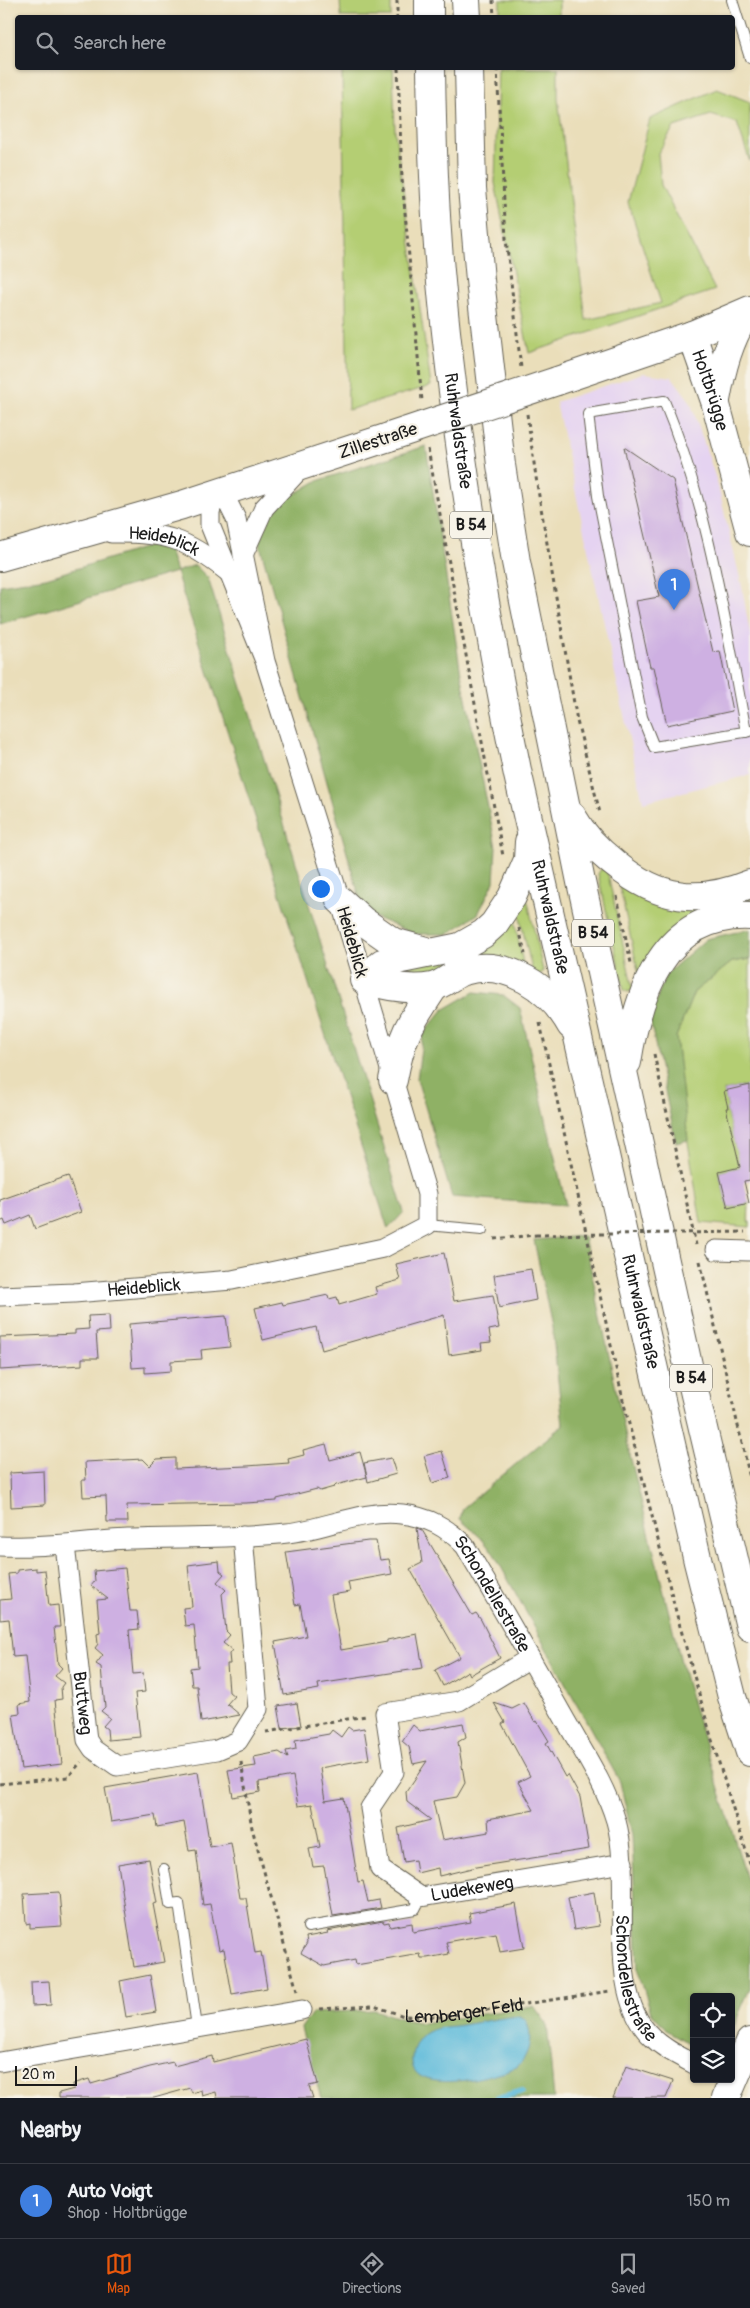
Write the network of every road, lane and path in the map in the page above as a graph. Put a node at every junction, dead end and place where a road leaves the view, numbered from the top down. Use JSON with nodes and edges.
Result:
{"nodes":[{"id":1,"x":397,"y":0,"type":"edge"},
{"id":2,"x":429,"y":0,"type":"edge"},
{"id":3,"x":466,"y":0,"type":"edge"},
{"id":4,"x":493,"y":0,"type":"edge"},
{"id":5,"x":732,"y":0,"type":"edge"},
{"id":6,"x":397,"y":15,"type":"edge"},
{"id":7,"x":429,"y":15,"type":"edge"},
{"id":8,"x":467,"y":15,"type":"edge"},
{"id":9,"x":494,"y":15,"type":"edge"},
{"id":10,"x":750,"y":58,"type":"edge"},
{"id":11,"x":431,"y":70,"type":"edge"},
{"id":12,"x":469,"y":70,"type":"edge"},
{"id":13,"x":497,"y":70,"type":"edge"},
{"id":14,"x":749,"y":311,"type":"edge"},
{"id":15,"x":692,"y":336,"type":"junction"},
{"id":16,"x":522,"y":378,"type":"dead end"},
{"id":17,"x":716,"y":401,"type":"junction"},
{"id":18,"x":526,"y":407,"type":"dead end"},
{"id":19,"x":303,"y":466,"type":"junction"},
{"id":20,"x":215,"y":493,"type":"junction"},
{"id":21,"x":750,"y":532,"type":"edge"},
{"id":22,"x":90,"y":533,"type":"junction"},
{"id":23,"x":243,"y":555,"type":"junction"},
{"id":24,"x":0,"y":557,"type":"edge"},
{"id":25,"x":229,"y":573,"type":"junction"},
{"id":26,"x":265,"y":661,"type":"junction"},
{"id":27,"x":748,"y":731,"type":"edge"},
{"id":28,"x":562,"y":791,"type":"junction"},
{"id":29,"x":602,"y":822,"type":"dead end"},
{"id":30,"x":529,"y":823,"type":"junction"},
{"id":31,"x":610,"y":860,"type":"junction"},
{"id":32,"x":750,"y":884,"type":"edge"},
{"id":33,"x":340,"y":900,"type":"junction"},
{"id":34,"x":750,"y":916,"type":"edge"},
{"id":35,"x":517,"y":920,"type":"dead end"},
{"id":36,"x":433,"y":952,"type":"junction"},
{"id":37,"x":526,"y":962,"type":"dead end"},
{"id":38,"x":632,"y":966,"type":"dead end"},
{"id":39,"x":364,"y":980,"type":"junction"},
{"id":40,"x":434,"y":986,"type":"junction"},
{"id":41,"x":539,"y":1018,"type":"dead end"},
{"id":42,"x":578,"y":1037,"type":"junction"},
{"id":43,"x":653,"y":1050,"type":"dead end"},
{"id":44,"x":624,"y":1075,"type":"junction"},
{"id":45,"x":393,"y":1080,"type":"junction"},
{"id":46,"x":428,"y":1225,"type":"junction"},
{"id":47,"x":482,"y":1230,"type":"dead end"},
{"id":48,"x":745,"y":1232,"type":"dead end"},
{"id":49,"x":492,"y":1240,"type":"dead end"},
{"id":50,"x":716,"y":1250,"type":"dead end"},
{"id":51,"x":750,"y":1251,"type":"edge"},
{"id":52,"x":0,"y":1296,"type":"edge"},
{"id":53,"x":750,"y":1478,"type":"edge"},
{"id":54,"x":243,"y":1536,"type":"junction"},
{"id":55,"x":66,"y":1545,"type":"junction"},
{"id":56,"x":0,"y":1546,"type":"edge"},
{"id":57,"x":750,"y":1627,"type":"edge"},
{"id":58,"x":530,"y":1658,"type":"junction"},
{"id":59,"x":385,"y":1713,"type":"junction"},
{"id":60,"x":243,"y":1734,"type":"junction"},
{"id":61,"x":93,"y":1749,"type":"junction"},
{"id":62,"x":750,"y":1752,"type":"edge"},
{"id":63,"x":0,"y":1784,"type":"edge"},
{"id":64,"x":623,"y":1863,"type":"junction"},
{"id":65,"x":750,"y":1864,"type":"edge"},
{"id":66,"x":164,"y":1869,"type":"dead end"},
{"id":67,"x":421,"y":1897,"type":"junction"},
{"id":68,"x":308,"y":1926,"type":"dead end"},
{"id":69,"x":626,"y":1988,"type":"junction"},
{"id":70,"x":302,"y":2010,"type":"junction"},
{"id":71,"x":197,"y":2027,"type":"junction"},
{"id":72,"x":750,"y":2042,"type":"edge"},
{"id":73,"x":0,"y":2062,"type":"edge"},
{"id":74,"x":690,"y":2062,"type":"edge"},
{"id":75,"x":728,"y":2087,"type":"edge"}],
"edges":[{"from":1,"to":6,"type":"path"},
{"from":2,"to":7,"type":"main road"},
{"from":3,"to":8,"type":"main road"},
{"from":4,"to":9,"type":"path"},
{"from":5,"to":10,"type":"lane"},
{"from":11,"to":30,"type":"main road","name":"Ruhrwaldstraße","number":"B 54"},
{"from":12,"to":28,"type":"main road","name":"Ruhrwaldstraße","number":"B 54"},
{"from":13,"to":16,"type":"path"},
{"from":14,"to":15,"type":"main road","name":"Zillestraße"},
{"from":14,"to":17,"type":"main road"},
{"from":15,"to":17,"type":"main road","name":"Holtbrügge"},
{"from":15,"to":19,"type":"main road","name":"Zillestraße","bridge":true},
{"from":17,"to":21,"type":"main road","name":"Holtbrügge"},
{"from":18,"to":29,"type":"path"},
{"from":19,"to":20,"type":"main road","name":"Zillestraße"},
{"from":19,"to":23,"type":"street"},
{"from":20,"to":22,"type":"main road","name":"Zillestraße"},
{"from":20,"to":23,"type":"street","name":"Heideblick"},
{"from":20,"to":25,"type":"street","name":"Heideblick"},
{"from":22,"to":24,"type":"main road","name":"Zillestraße"},
{"from":22,"to":25,"type":"street","name":"Heideblick"},
{"from":23,"to":26,"type":"street","name":"Heideblick"},
{"from":25,"to":26,"type":"street","name":"Heideblick"},
{"from":26,"to":33,"type":"street","name":"Heideblick"},
{"from":27,"to":27,"type":"lane"},
{"from":28,"to":31,"type":"main road"},
{"from":28,"to":44,"type":"main road","name":"Ruhrwaldstraße","number":"B 54"},
{"from":30,"to":36,"type":"main road"},
{"from":30,"to":42,"type":"main road","name":"Ruhrwaldstraße","number":"B 54"},
{"from":31,"to":32,"type":"main road"},
{"from":31,"to":38,"type":"path"},
{"from":33,"to":36,"type":"main road"},
{"from":33,"to":39,"type":"street","name":"Heideblick"},
{"from":34,"to":44,"type":"main road"},
{"from":35,"to":37,"type":"path"},
{"from":36,"to":39,"type":"main road"},
{"from":39,"to":40,"type":"main road"},
{"from":39,"to":45,"type":"street","name":"Heideblick"},
{"from":40,"to":42,"type":"main road"},
{"from":40,"to":45,"type":"main road"},
{"from":41,"to":65,"type":"path"},
{"from":42,"to":62,"type":"main road","name":"Ruhrwaldstraße","number":"B 54"},
{"from":43,"to":53,"type":"path"},
{"from":44,"to":57,"type":"main road","name":"Ruhrwaldstraße","number":"B 54"},
{"from":45,"to":46,"type":"street","name":"Heideblick"},
{"from":46,"to":47,"type":"lane"},
{"from":46,"to":52,"type":"street","name":"Heideblick"},
{"from":48,"to":49,"type":"path","bridge":true},
{"from":50,"to":51,"type":"street"},
{"from":54,"to":55,"type":"street","name":"Schondellestraße"},
{"from":54,"to":58,"type":"street","name":"Schondellestraße"},
{"from":54,"to":60,"type":"street"},
{"from":55,"to":56,"type":"street","name":"Schondellestraße"},
{"from":55,"to":61,"type":"street","name":"Buttweg"},
{"from":58,"to":59,"type":"street"},
{"from":58,"to":64,"type":"street","name":"Schondellestraße"},
{"from":59,"to":60,"type":"path"},
{"from":59,"to":67,"type":"street","name":"Ludekeweg"},
{"from":60,"to":61,"type":"street","name":"Buttweg"},
{"from":60,"to":70,"type":"path"},
{"from":61,"to":63,"type":"path"},
{"from":64,"to":67,"type":"street","name":"Ludekeweg"},
{"from":64,"to":69,"type":"street","name":"Schondellestraße"},
{"from":66,"to":71,"type":"lane"},
{"from":67,"to":68,"type":"lane"},
{"from":69,"to":70,"type":"path","name":"Lemberger Feld"},
{"from":69,"to":74,"type":"street","name":"Schondellestraße"},
{"from":70,"to":71,"type":"street"},
{"from":71,"to":73,"type":"street"},
{"from":72,"to":75,"type":"main road"}]}
